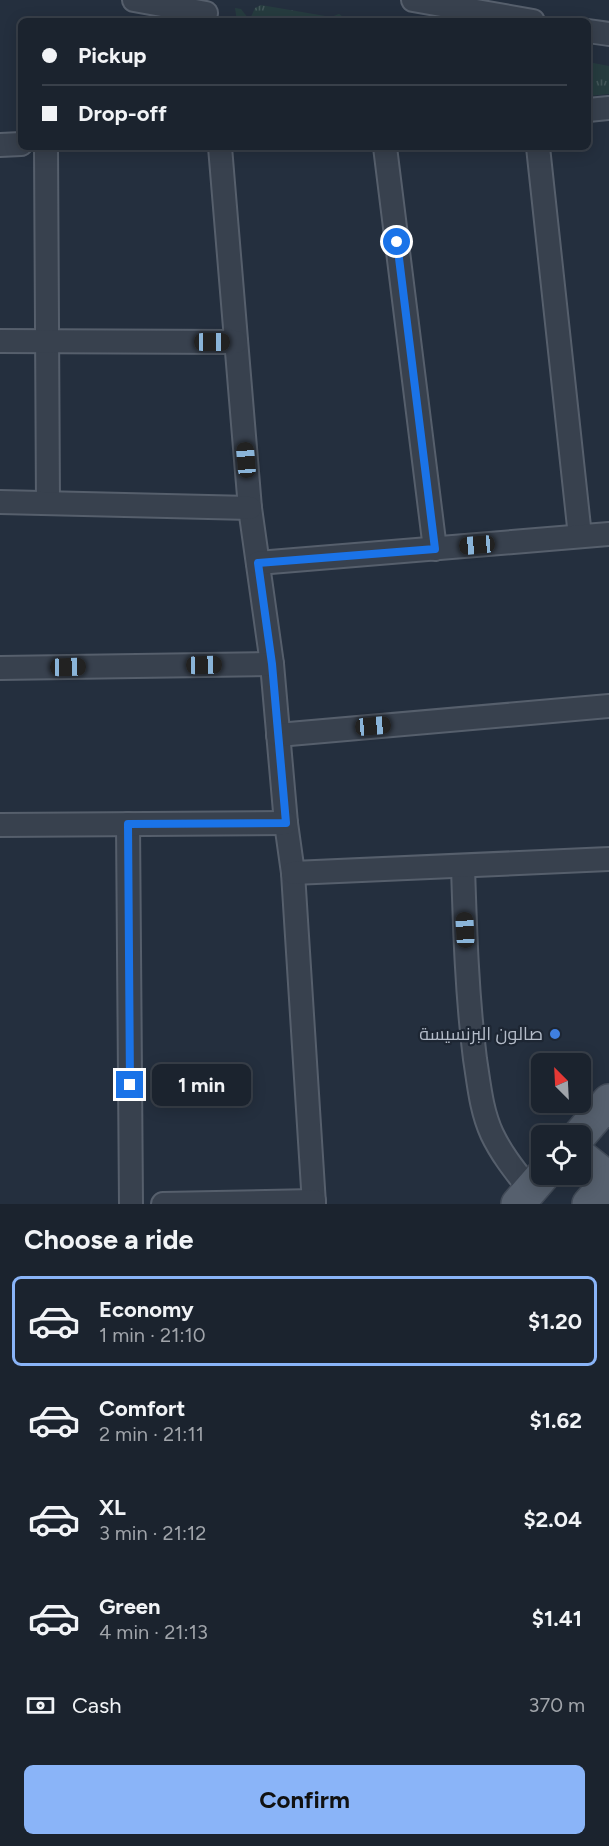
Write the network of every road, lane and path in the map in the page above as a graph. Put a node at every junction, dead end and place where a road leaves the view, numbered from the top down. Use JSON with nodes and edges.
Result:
{"nodes":[{"id":1,"x":134,"y":0,"type":"edge"},
{"id":2,"x":413,"y":0,"type":"edge"},
{"id":3,"x":207,"y":11,"type":"edge"},
{"id":4,"x":516,"y":18,"type":"edge"},
{"id":5,"x":591,"y":31,"type":"edge"},
{"id":6,"x":609,"y":34,"type":"edge"},
{"id":7,"x":609,"y":108,"type":"edge"},
{"id":8,"x":591,"y":111,"type":"edge"},
{"id":9,"x":18,"y":144,"type":"edge"},
{"id":10,"x":0,"y":145,"type":"edge"},
{"id":11,"x":46,"y":150,"type":"edge"},
{"id":12,"x":220,"y":150,"type":"edge"},
{"id":13,"x":385,"y":150,"type":"edge"},
{"id":14,"x":538,"y":150,"type":"edge"},
{"id":15,"x":0,"y":341,"type":"edge"},
{"id":16,"x":46,"y":341,"type":"junction"},
{"id":17,"x":236,"y":342,"type":"junction"},
{"id":18,"x":0,"y":502,"type":"edge"},
{"id":19,"x":48,"y":503,"type":"junction"},
{"id":20,"x":250,"y":508,"type":"junction"},
{"id":21,"x":609,"y":534,"type":"edge"},
{"id":22,"x":580,"y":536,"type":"junction"},
{"id":23,"x":435,"y":549,"type":"junction"},
{"id":24,"x":258,"y":563,"type":"junction"},
{"id":25,"x":272,"y":664,"type":"junction"},
{"id":26,"x":0,"y":668,"type":"edge"},
{"id":27,"x":609,"y":706,"type":"edge"},
{"id":28,"x":278,"y":735,"type":"junction"},
{"id":29,"x":286,"y":823,"type":"junction"},
{"id":30,"x":128,"y":824,"type":"junction"},
{"id":31,"x":0,"y":825,"type":"edge"},
{"id":32,"x":609,"y":859,"type":"edge"},
{"id":33,"x":462,"y":867,"type":"junction"},
{"id":34,"x":293,"y":873,"type":"junction"},
{"id":35,"x":609,"y":1101,"type":"edge"},
{"id":36,"x":588,"y":1125,"type":"edge"},
{"id":37,"x":591,"y":1165,"type":"edge"},
{"id":38,"x":609,"y":1180,"type":"edge"},
{"id":39,"x":531,"y":1190,"type":"edge"},
{"id":40,"x":314,"y":1203,"type":"edge"},
{"id":41,"x":131,"y":1204,"type":"edge"},
{"id":42,"x":163,"y":1204,"type":"edge"},
{"id":43,"x":589,"y":1204,"type":"edge"}],
"edges":[{"from":1,"to":3,"type":"street"},
{"from":2,"to":4,"type":"street"},
{"from":5,"to":6,"type":"street"},
{"from":7,"to":8,"type":"street"},
{"from":9,"to":10,"type":"street"},
{"from":11,"to":16,"type":"street"},
{"from":12,"to":17,"type":"street"},
{"from":13,"to":23,"type":"street"},
{"from":14,"to":22,"type":"street"},
{"from":15,"to":16,"type":"street"},
{"from":16,"to":17,"type":"street"},
{"from":16,"to":19,"type":"street"},
{"from":17,"to":20,"type":"street"},
{"from":18,"to":19,"type":"street"},
{"from":19,"to":20,"type":"street"},
{"from":20,"to":24,"type":"street"},
{"from":21,"to":22,"type":"street"},
{"from":22,"to":23,"type":"street"},
{"from":23,"to":24,"type":"street"},
{"from":24,"to":25,"type":"street"},
{"from":25,"to":26,"type":"street"},
{"from":25,"to":28,"type":"street"},
{"from":27,"to":28,"type":"street"},
{"from":28,"to":29,"type":"street"},
{"from":29,"to":30,"type":"street"},
{"from":29,"to":34,"type":"street"},
{"from":30,"to":31,"type":"street"},
{"from":30,"to":41,"type":"street"},
{"from":32,"to":33,"type":"street"},
{"from":33,"to":34,"type":"street"},
{"from":33,"to":39,"type":"street"},
{"from":34,"to":40,"type":"street"},
{"from":35,"to":36,"type":"main road"},
{"from":37,"to":38,"type":"main road"},
{"from":38,"to":43,"type":"main road"},
{"from":40,"to":42,"type":"street"}]}
